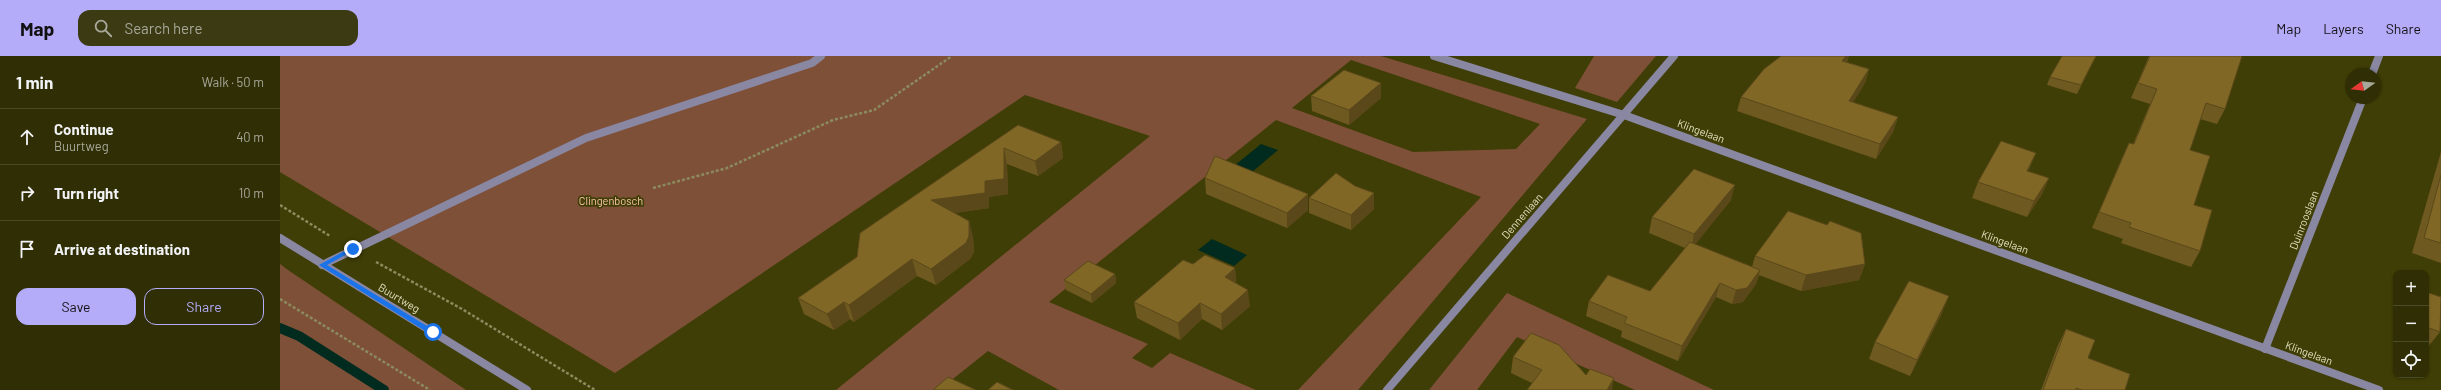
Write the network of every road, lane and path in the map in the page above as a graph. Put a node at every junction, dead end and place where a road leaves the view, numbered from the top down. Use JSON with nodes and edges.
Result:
{"nodes":[{"id":1,"x":821,"y":56,"type":"edge"},
{"id":2,"x":952,"y":56,"type":"edge"},
{"id":3,"x":1434,"y":56,"type":"edge"},
{"id":4,"x":1674,"y":56,"type":"edge"},
{"id":5,"x":2379,"y":56,"type":"edge"},
{"id":6,"x":2374,"y":68,"type":"edge"},
{"id":7,"x":2361,"y":104,"type":"edge"},
{"id":8,"x":1624,"y":115,"type":"junction"},
{"id":9,"x":654,"y":188,"type":"dead end"},
{"id":10,"x":280,"y":205,"type":"edge"},
{"id":11,"x":280,"y":238,"type":"edge"},
{"id":12,"x":353,"y":249,"type":"junction"},
{"id":13,"x":322,"y":265,"type":"junction"},
{"id":14,"x":280,"y":299,"type":"edge"},
{"id":15,"x":2266,"y":349,"type":"junction"},
{"id":16,"x":430,"y":390,"type":"edge"},
{"id":17,"x":527,"y":390,"type":"edge"},
{"id":18,"x":595,"y":390,"type":"edge"},
{"id":19,"x":1387,"y":390,"type":"edge"},
{"id":20,"x":2379,"y":390,"type":"edge"}],
"edges":[{"from":1,"to":12,"type":"street"},
{"from":2,"to":9,"type":"path"},
{"from":3,"to":8,"type":"street","name":"Klingelaan"},
{"from":4,"to":8,"type":"street","name":"Dennenlaan"},
{"from":5,"to":6,"type":"street"},
{"from":7,"to":15,"type":"street","name":"Duinrooslaan"},
{"from":8,"to":15,"type":"street","name":"Klingelaan"},
{"from":8,"to":19,"type":"street","name":"Dennenlaan"},
{"from":10,"to":12,"type":"path"},
{"from":11,"to":13,"type":"street","name":"Buurtweg"},
{"from":12,"to":13,"type":"street"},
{"from":12,"to":18,"type":"path"},
{"from":13,"to":17,"type":"street","name":"Buurtweg"},
{"from":14,"to":16,"type":"path"},
{"from":15,"to":20,"type":"street","name":"Klingelaan"}]}
